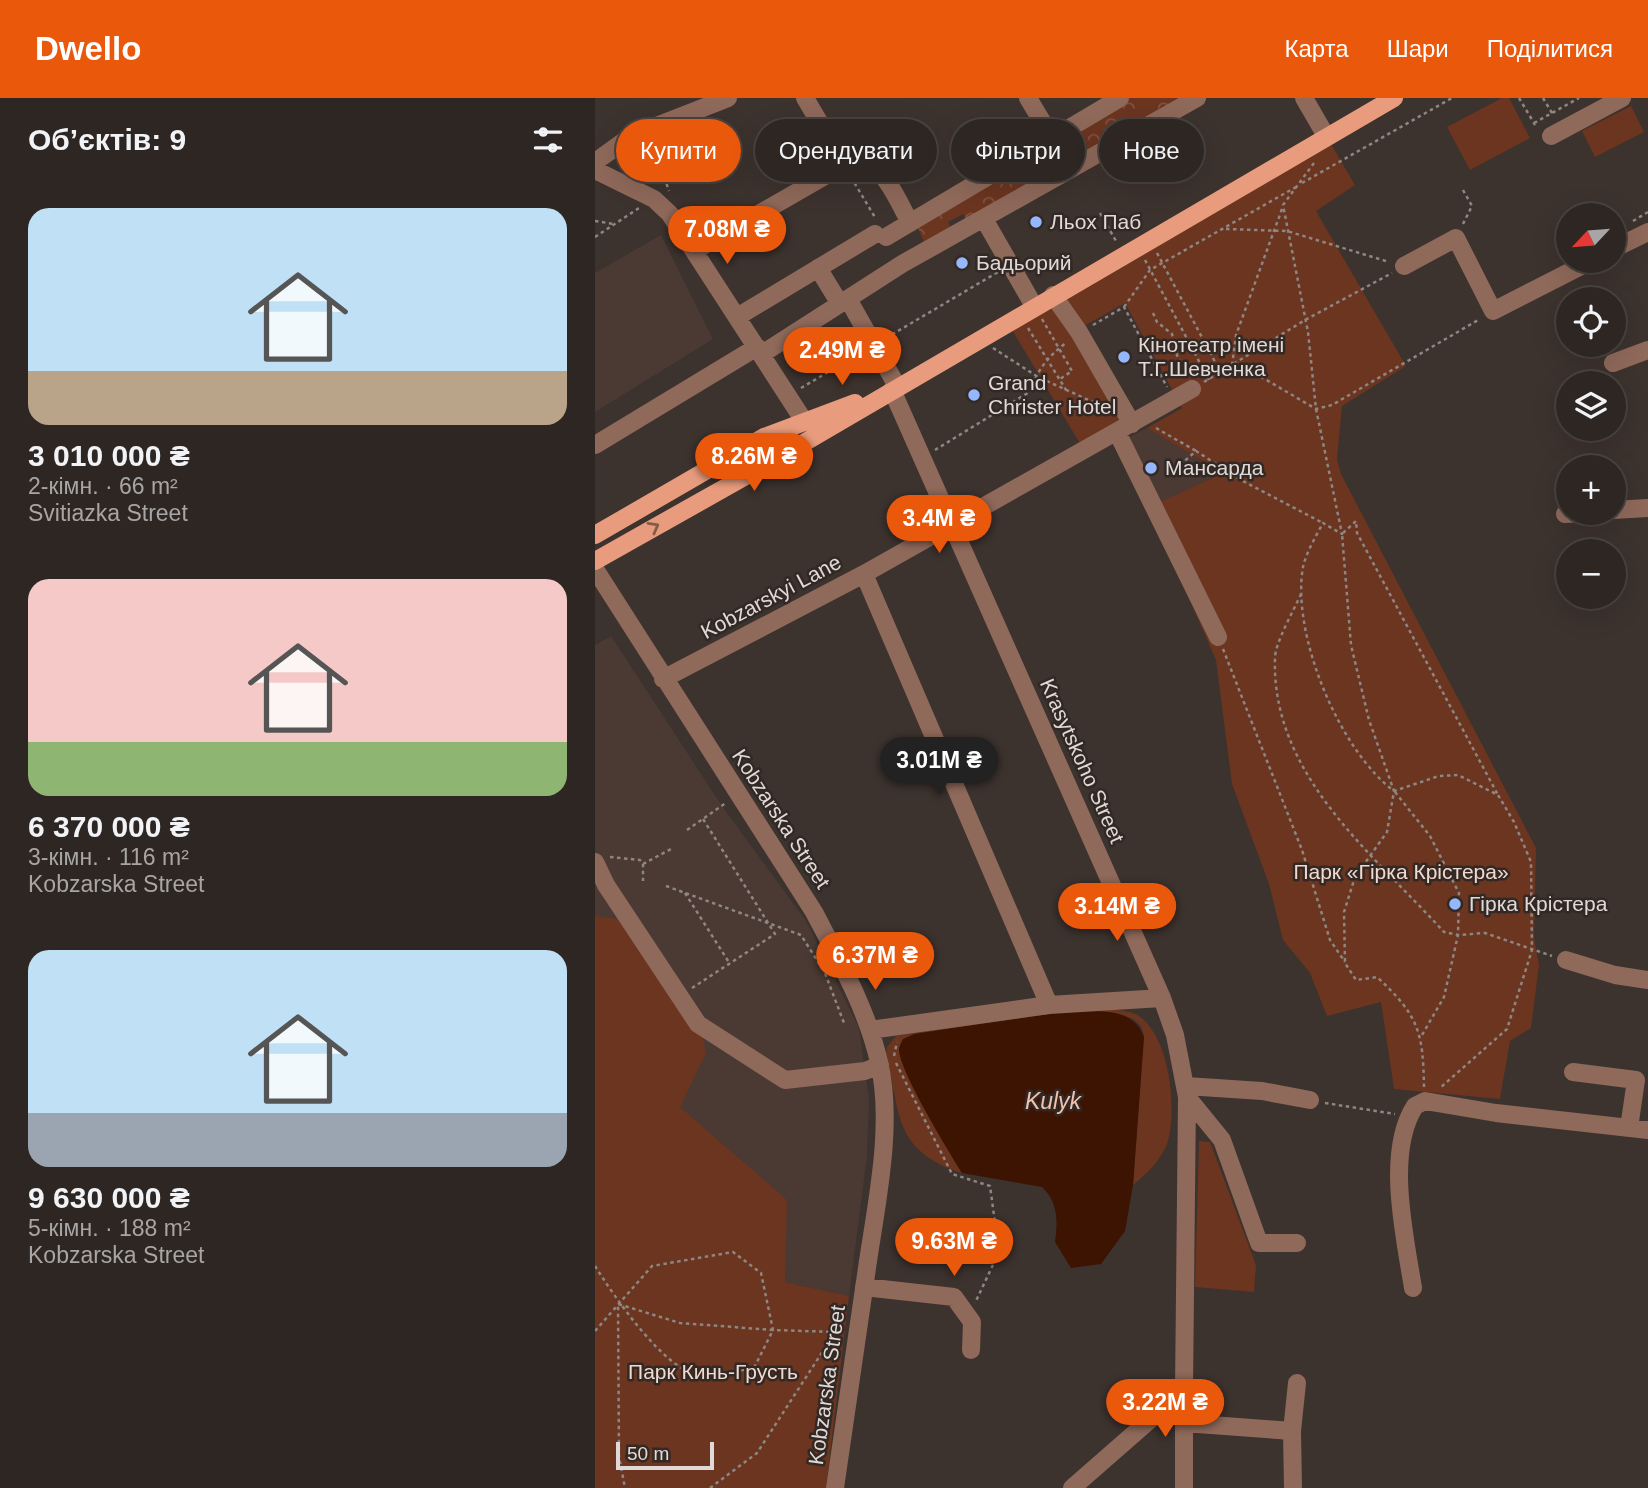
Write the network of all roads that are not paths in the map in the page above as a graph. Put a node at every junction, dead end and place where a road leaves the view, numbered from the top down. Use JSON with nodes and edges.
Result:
{"nodes":[{"id":1,"x":728,"y":98,"type":"edge"},
{"id":2,"x":806,"y":98,"type":"edge"},
{"id":3,"x":1028,"y":98,"type":"edge"},
{"id":4,"x":1120,"y":98,"type":"edge"},
{"id":5,"x":1197,"y":98,"type":"edge"},
{"id":6,"x":1304,"y":98,"type":"edge"},
{"id":7,"x":1394,"y":98,"type":"edge"},
{"id":8,"x":1622,"y":98,"type":"edge"},
{"id":9,"x":1094,"y":105,"type":"edge"},
{"id":10,"x":818,"y":119,"type":"edge"},
{"id":11,"x":1041,"y":119,"type":"edge"},
{"id":12,"x":1076,"y":119,"type":"edge"},
{"id":13,"x":1545,"y":134,"type":"road end"},
{"id":14,"x":1326,"y":136,"type":"junction"},
{"id":15,"x":595,"y":162,"type":"edge"},
{"id":16,"x":595,"y":170,"type":"edge"},
{"id":17,"x":813,"y":182,"type":"edge"},
{"id":18,"x":887,"y":182,"type":"edge"},
{"id":19,"x":978,"y":182,"type":"edge"},
{"id":20,"x":984,"y":219,"type":"junction"},
{"id":21,"x":910,"y":223,"type":"junction"},
{"id":22,"x":1648,"y":232,"type":"edge"},
{"id":23,"x":1626,"y":243,"type":"edge"},
{"id":24,"x":694,"y":251,"type":"junction"},
{"id":25,"x":1404,"y":266,"type":"road end"},
{"id":26,"x":818,"y":268,"type":"junction"},
{"id":27,"x":1567,"y":273,"type":"edge"},
{"id":28,"x":1053,"y":295,"type":"junction"},
{"id":29,"x":844,"y":302,"type":"junction"},
{"id":30,"x":1038,"y":313,"type":"junction"},
{"id":31,"x":737,"y":317,"type":"junction"},
{"id":32,"x":759,"y":350,"type":"junction"},
{"id":33,"x":1648,"y":350,"type":"edge"},
{"id":34,"x":1613,"y":363,"type":"dead end"},
{"id":35,"x":895,"y":388,"type":"junction"},
{"id":36,"x":1193,"y":388,"type":"road end"},
{"id":37,"x":804,"y":421,"type":"junction"},
{"id":38,"x":1130,"y":425,"type":"junction"},
{"id":39,"x":595,"y":445,"type":"edge"},
{"id":40,"x":1648,"y":508,"type":"edge"},
{"id":41,"x":1626,"y":509,"type":"edge"},
{"id":42,"x":953,"y":525,"type":"junction"},
{"id":43,"x":595,"y":535,"type":"edge"},
{"id":44,"x":595,"y":561,"type":"edge"},
{"id":45,"x":595,"y":569,"type":"edge"},
{"id":46,"x":864,"y":574,"type":"junction"},
{"id":47,"x":1218,"y":636,"type":"road end"},
{"id":48,"x":663,"y":679,"type":"junction"},
{"id":49,"x":601,"y":859,"type":"edge"},
{"id":50,"x":1566,"y":960,"type":"road end"},
{"id":51,"x":1648,"y":980,"type":"edge"},
{"id":52,"x":1162,"y":998,"type":"junction"},
{"id":53,"x":1049,"y":1005,"type":"junction"},
{"id":54,"x":870,"y":1030,"type":"junction"},
{"id":55,"x":887,"y":1062,"type":"junction"},
{"id":56,"x":1573,"y":1072,"type":"dead end"},
{"id":57,"x":1187,"y":1092,"type":"junction"},
{"id":58,"x":1310,"y":1100,"type":"road end"},
{"id":59,"x":1629,"y":1128,"type":"junction"},
{"id":60,"x":1648,"y":1130,"type":"edge"},
{"id":61,"x":1297,"y":1243,"type":"dead end"},
{"id":62,"x":864,"y":1287,"type":"junction"},
{"id":63,"x":1413,"y":1289,"type":"dead end"},
{"id":64,"x":971,"y":1350,"type":"dead end"},
{"id":65,"x":1297,"y":1383,"type":"dead end"},
{"id":66,"x":1184,"y":1390,"type":"junction"},
{"id":67,"x":1184,"y":1423,"type":"junction"},
{"id":68,"x":1292,"y":1430,"type":"junction"},
{"id":69,"x":835,"y":1488,"type":"edge"},
{"id":70,"x":1072,"y":1488,"type":"edge"},
{"id":71,"x":1184,"y":1488,"type":"edge"},
{"id":72,"x":1293,"y":1488,"type":"edge"}],
"edges":[{"from":1,"to":15,"type":"street"},
{"from":2,"to":10,"type":"street"},
{"from":3,"to":11,"type":"street"},
{"from":4,"to":9,"type":"street"},
{"from":5,"to":20,"type":"street"},
{"from":6,"to":14,"type":"street"},
{"from":7,"to":14,"type":"main road"},
{"from":8,"to":13,"type":"street"},
{"from":9,"to":12,"type":"street"},
{"from":14,"to":28,"type":"main road"},
{"from":16,"to":24,"type":"street"},
{"from":17,"to":24,"type":"street"},
{"from":18,"to":21,"type":"street"},
{"from":19,"to":21,"type":"street"},
{"from":20,"to":29,"type":"street"},
{"from":20,"to":30,"type":"street"},
{"from":21,"to":26,"type":"street"},
{"from":22,"to":23,"type":"street"},
{"from":24,"to":31,"type":"street"},
{"from":25,"to":27,"type":"street"},
{"from":26,"to":29,"type":"street","name":"Krasytskoho Street"},
{"from":26,"to":31,"type":"street"},
{"from":28,"to":30,"type":"main road"},
{"from":28,"to":38,"type":"street"},
{"from":29,"to":32,"type":"street"},
{"from":29,"to":35,"type":"street","name":"Krasytskoho Street"},
{"from":30,"to":35,"type":"main road"},
{"from":31,"to":32,"type":"street"},
{"from":32,"to":37,"type":"street"},
{"from":32,"to":39,"type":"street"},
{"from":33,"to":34,"type":"street"},
{"from":35,"to":37,"type":"main road"},
{"from":35,"to":42,"type":"street","name":"Krasytskoho Street"},
{"from":44,"to":35,"type":"main road","one_way":true},
{"from":36,"to":38,"type":"street","name":"Kobzarskyi Lane"},
{"from":37,"to":43,"type":"main road"},
{"from":38,"to":42,"type":"street","name":"Kobzarskyi Lane"},
{"from":38,"to":47,"type":"street"},
{"from":40,"to":41,"type":"street"},
{"from":42,"to":46,"type":"street","name":"Kobzarskyi Lane"},
{"from":42,"to":52,"type":"street","name":"Krasytskoho Street"},
{"from":45,"to":48,"type":"street","name":"Kobzarska Street"},
{"from":46,"to":48,"type":"street","name":"Kobzarskyi Lane"},
{"from":46,"to":53,"type":"street"},
{"from":48,"to":54,"type":"street","name":"Kobzarska Street"},
{"from":49,"to":55,"type":"street"},
{"from":50,"to":51,"type":"street"},
{"from":52,"to":53,"type":"street"},
{"from":52,"to":57,"type":"street","name":"Krasytskoho Street"},
{"from":53,"to":54,"type":"street"},
{"from":54,"to":55,"type":"street","name":"Kobzarska Street"},
{"from":55,"to":62,"type":"street","name":"Kobzarska Street"},
{"from":56,"to":59,"type":"street"},
{"from":57,"to":58,"type":"street"},
{"from":57,"to":61,"type":"street"},
{"from":57,"to":66,"type":"street","name":"Krasytskoho Street"},
{"from":59,"to":60,"type":"street"},
{"from":59,"to":63,"type":"street"},
{"from":62,"to":64,"type":"street"},
{"from":62,"to":69,"type":"street","name":"Kobzarska Street"},
{"from":65,"to":68,"type":"street"},
{"from":66,"to":67,"type":"street","name":"Krasytskoho Street"},
{"from":66,"to":70,"type":"street"},
{"from":67,"to":68,"type":"street"},
{"from":67,"to":71,"type":"street","name":"Krasytskoho Street"},
{"from":68,"to":72,"type":"street"}]}
